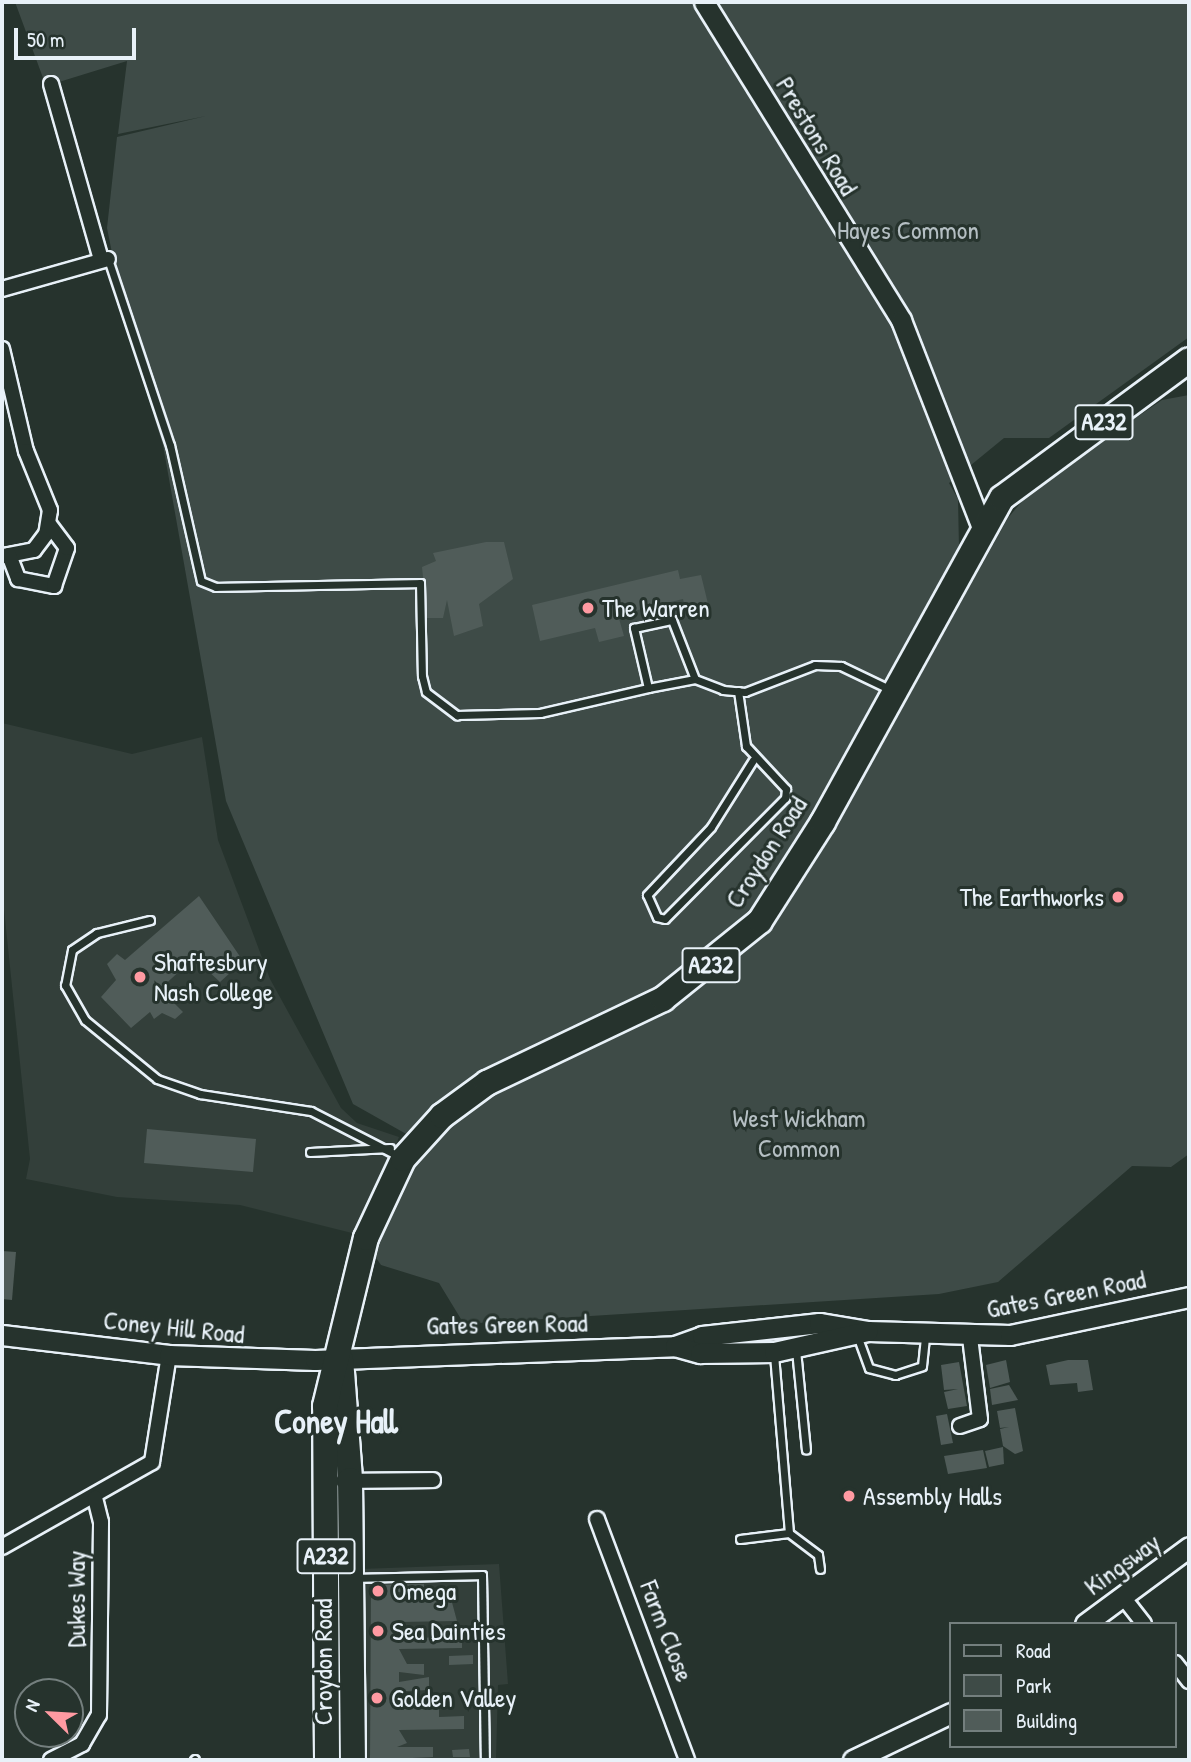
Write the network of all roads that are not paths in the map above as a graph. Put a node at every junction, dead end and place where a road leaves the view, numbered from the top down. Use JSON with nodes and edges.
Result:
{"nodes":[{"id":1,"x":704,"y":2,"type":"edge"},
{"id":2,"x":51,"y":84,"type":"dead end"},
{"id":3,"x":104,"y":259,"type":"junction"},
{"id":4,"x":2,"y":289,"type":"edge"},
{"id":5,"x":2,"y":349,"type":"edge"},
{"id":6,"x":1189,"y":360,"type":"edge"},
{"id":7,"x":49,"y":524,"type":"junction"},
{"id":8,"x":982,"y":528,"type":"junction"},
{"id":9,"x":6,"y":555,"type":"edge"},
{"id":10,"x":695,"y":679,"type":"junction"},
{"id":11,"x":648,"y":688,"type":"junction"},
{"id":12,"x":738,"y":691,"type":"junction"},
{"id":13,"x":895,"y":691,"type":"junction"},
{"id":14,"x":753,"y":760,"type":"junction"},
{"id":15,"x":150,"y":920,"type":"dead end"},
{"id":16,"x":310,"y":1152,"type":"dead end"},
{"id":17,"x":397,"y":1154,"type":"junction"},
{"id":18,"x":1189,"y":1297,"type":"edge"},
{"id":19,"x":2,"y":1335,"type":"edge"},
{"id":20,"x":863,"y":1335,"type":"junction"},
{"id":21,"x":925,"y":1335,"type":"junction"},
{"id":22,"x":970,"y":1338,"type":"junction"},
{"id":23,"x":675,"y":1346,"type":"junction"},
{"id":24,"x":796,"y":1350,"type":"junction"},
{"id":25,"x":774,"y":1352,"type":"junction"},
{"id":26,"x":169,"y":1355,"type":"junction"},
{"id":27,"x":340,"y":1355,"type":"junction"},
{"id":28,"x":960,"y":1426,"type":"dead end"},
{"id":29,"x":806,"y":1450,"type":"dead end"},
{"id":30,"x":350,"y":1480,"type":"junction"},
{"id":31,"x":433,"y":1480,"type":"dead end"},
{"id":32,"x":324,"y":1481,"type":"junction"},
{"id":33,"x":95,"y":1498,"type":"junction"},
{"id":34,"x":597,"y":1519,"type":"dead end"},
{"id":35,"x":789,"y":1533,"type":"junction"},
{"id":36,"x":740,"y":1539,"type":"dead end"},
{"id":37,"x":2,"y":1547,"type":"edge"},
{"id":38,"x":1189,"y":1547,"type":"edge"},
{"id":39,"x":820,"y":1569,"type":"dead end"},
{"id":40,"x":352,"y":1578,"type":"junction"},
{"id":41,"x":1123,"y":1597,"type":"junction"},
{"id":42,"x":1088,"y":1622,"type":"edge"},
{"id":43,"x":1142,"y":1622,"type":"edge"},
{"id":44,"x":1177,"y":1666,"type":"edge"},
{"id":45,"x":1189,"y":1681,"type":"edge"},
{"id":46,"x":950,"y":1713,"type":"edge"},
{"id":47,"x":51,"y":1760,"type":"edge"},
{"id":48,"x":327,"y":1760,"type":"edge"},
{"id":49,"x":353,"y":1760,"type":"edge"},
{"id":50,"x":485,"y":1760,"type":"edge"},
{"id":51,"x":687,"y":1760,"type":"edge"},
{"id":52,"x":853,"y":1760,"type":"edge"}],
"edges":[{"from":1,"to":8,"type":"street","name":"Prestons Road"},
{"from":2,"to":3,"type":"street"},
{"from":3,"to":4,"type":"street"},
{"from":3,"to":11,"type":"lane"},
{"from":5,"to":7,"type":"street"},
{"from":6,"to":8,"type":"highway","name":"Croydon Road","number":"A232"},
{"from":7,"to":9,"type":"street"},
{"from":7,"to":9,"type":"street"},
{"from":8,"to":13,"type":"highway","name":"Croydon Road","number":"A232"},
{"from":10,"to":11,"type":"lane"},
{"from":10,"to":11,"type":"lane"},
{"from":10,"to":12,"type":"lane"},
{"from":12,"to":13,"type":"lane"},
{"from":12,"to":14,"type":"lane"},
{"from":13,"to":17,"type":"highway","name":"Croydon Road","number":"A232"},
{"from":14,"to":14,"type":"lane"},
{"from":15,"to":17,"type":"lane"},
{"from":16,"to":17,"type":"lane"},
{"from":17,"to":27,"type":"highway","name":"Croydon Road","number":"A232"},
{"from":18,"to":22,"type":"street","name":"Gates Green Road"},
{"from":19,"to":26,"type":"street","name":"Coney Hill Road"},
{"from":20,"to":21,"type":"street","name":"Gates Green Road"},
{"from":20,"to":21,"type":"lane"},
{"from":20,"to":23,"type":"street","name":"Gates Green Road"},
{"from":20,"to":24,"type":"street","name":"Gates Green Road"},
{"from":21,"to":22,"type":"street","name":"Gates Green Road"},
{"from":22,"to":28,"type":"street"},
{"from":23,"to":25,"type":"street","name":"Gates Green Road"},
{"from":23,"to":27,"type":"street","name":"Gates Green Road"},
{"from":24,"to":25,"type":"street","name":"Gates Green Road"},
{"from":24,"to":29,"type":"lane"},
{"from":25,"to":35,"type":"lane"},
{"from":26,"to":27,"type":"street","name":"Coney Hill Road"},
{"from":26,"to":33,"type":"street"},
{"from":27,"to":30,"type":"highway","name":"Croydon Road","number":"A232"},
{"from":27,"to":32,"type":"highway","name":"Croydon Road","number":"A232"},
{"from":30,"to":31,"type":"street"},
{"from":30,"to":32,"type":"street"},
{"from":30,"to":40,"type":"highway","name":"Croydon Road","number":"A232"},
{"from":32,"to":48,"type":"highway","name":"Croydon Road","number":"A232"},
{"from":33,"to":37,"type":"street"},
{"from":33,"to":47,"type":"street","name":"Dukes Way"},
{"from":34,"to":51,"type":"street","name":"Farm Close"},
{"from":35,"to":36,"type":"lane"},
{"from":35,"to":39,"type":"lane"},
{"from":38,"to":41,"type":"street","name":"Kingsway"},
{"from":40,"to":49,"type":"highway","name":"Croydon Road","number":"A232"},
{"from":40,"to":50,"type":"lane"},
{"from":41,"to":42,"type":"street","name":"Kingsway"},
{"from":41,"to":43,"type":"street"},
{"from":44,"to":45,"type":"street"},
{"from":46,"to":52,"type":"street"}]}
